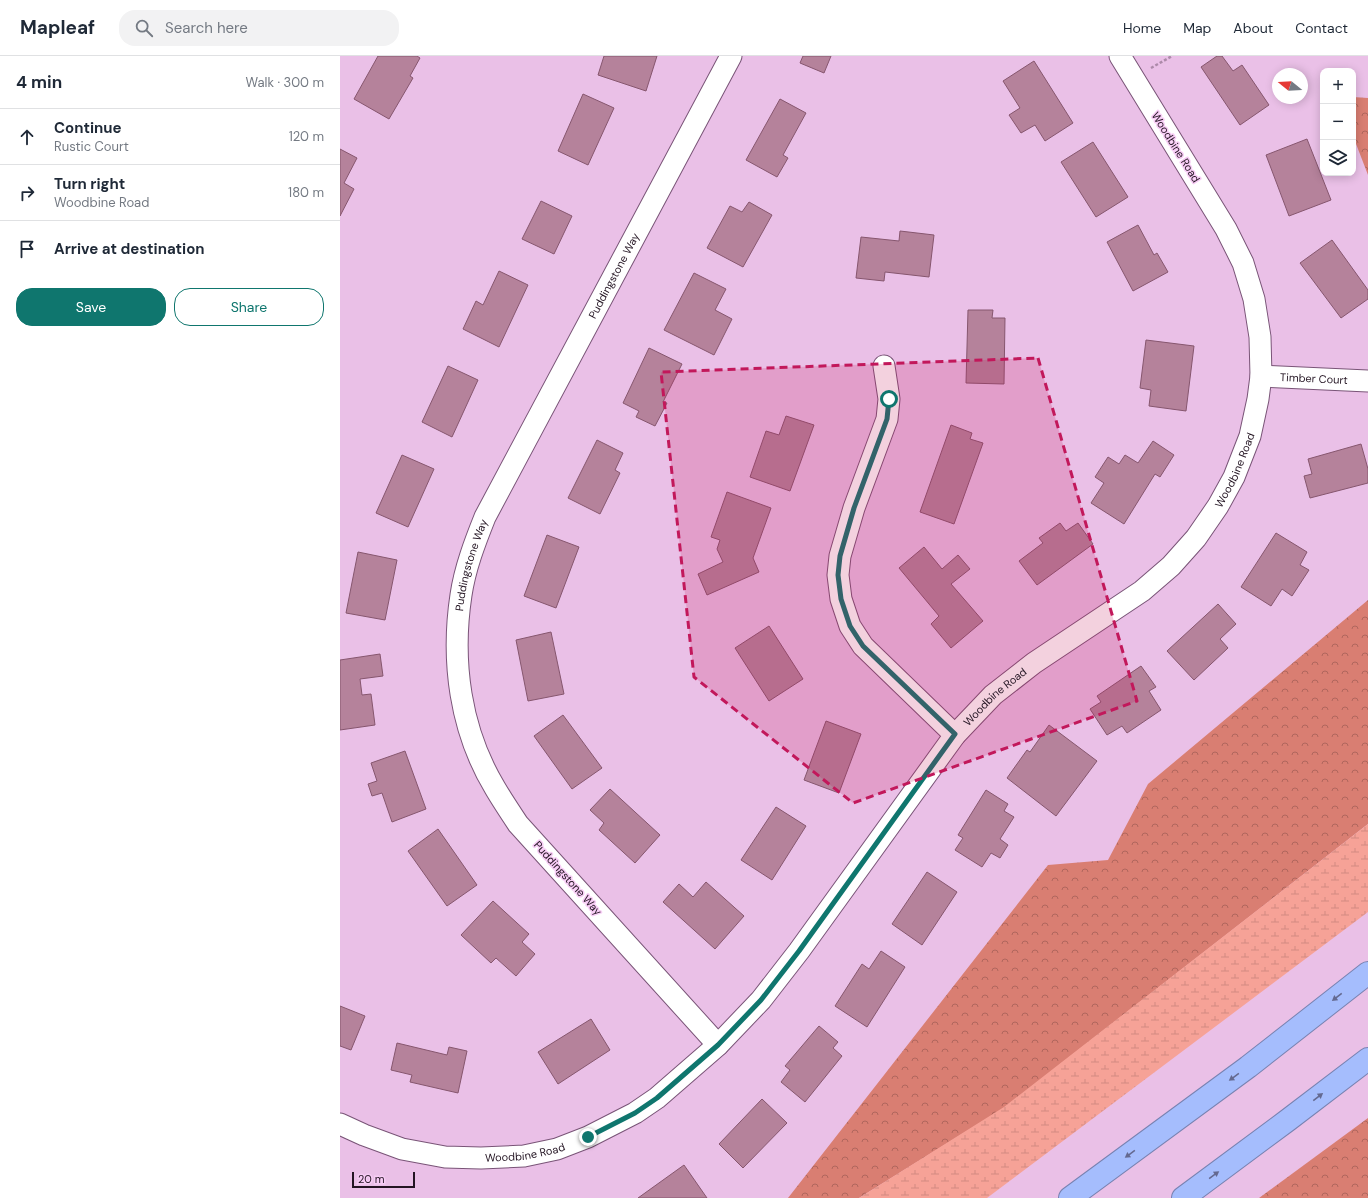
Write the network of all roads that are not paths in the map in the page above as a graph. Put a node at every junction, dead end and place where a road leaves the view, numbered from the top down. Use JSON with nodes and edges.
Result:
{"nodes":[{"id":1,"x":731,"y":56,"type":"edge"},
{"id":2,"x":1120,"y":56,"type":"edge"},
{"id":3,"x":884,"y":366,"type":"dead end"},
{"id":4,"x":1261,"y":376,"type":"junction"},
{"id":5,"x":1368,"y":381,"type":"edge"},
{"id":6,"x":955,"y":734,"type":"junction"},
{"id":7,"x":1368,"y":974,"type":"edge"},
{"id":8,"x":718,"y":1045,"type":"junction"},
{"id":9,"x":1368,"y":1059,"type":"edge"},
{"id":10,"x":340,"y":1124,"type":"edge"},
{"id":11,"x":1070,"y":1198,"type":"edge"},
{"id":12,"x":1183,"y":1198,"type":"edge"}],
"edges":[{"from":1,"to":8,"type":"street","name":"Puddingstone Way"},
{"from":2,"to":4,"type":"street","name":"Woodbine Road"},
{"from":3,"to":6,"type":"street"},
{"from":4,"to":5,"type":"street","name":"Timber Court"},
{"from":4,"to":6,"type":"street","name":"Woodbine Road"},
{"from":6,"to":8,"type":"street","name":"Woodbine Road"},
{"from":7,"to":11,"type":"highway","one_way":true},
{"from":8,"to":10,"type":"street","name":"Woodbine Road"},
{"from":12,"to":9,"type":"highway","one_way":true}]}
